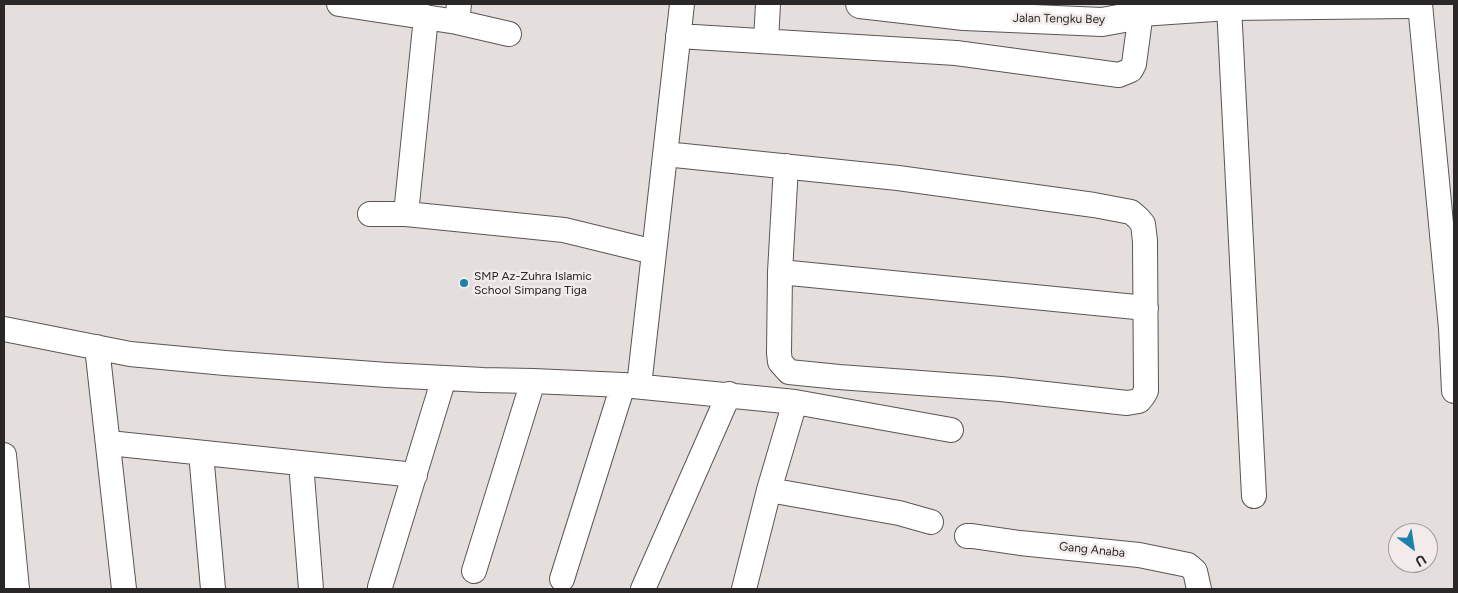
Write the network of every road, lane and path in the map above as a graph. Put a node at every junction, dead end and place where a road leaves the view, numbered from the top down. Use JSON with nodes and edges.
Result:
{"nodes":[{"id":1,"x":340,"y":4,"type":"edge"},
{"id":2,"x":682,"y":4,"type":"edge"},
{"id":3,"x":768,"y":4,"type":"edge"},
{"id":4,"x":860,"y":4,"type":"edge"},
{"id":5,"x":1408,"y":4,"type":"edge"},
{"id":6,"x":1420,"y":4,"type":"edge"},
{"id":7,"x":1229,"y":6,"type":"junction"},
{"id":8,"x":1142,"y":8,"type":"edge"},
{"id":9,"x":458,"y":13,"type":"edge"},
{"id":10,"x":426,"y":17,"type":"junction"},
{"id":11,"x":509,"y":34,"type":"dead end"},
{"id":12,"x":678,"y":36,"type":"junction"},
{"id":13,"x":766,"y":42,"type":"junction"},
{"id":14,"x":665,"y":154,"type":"junction"},
{"id":15,"x":786,"y":166,"type":"junction"},
{"id":16,"x":370,"y":214,"type":"dead end"},
{"id":17,"x":406,"y":214,"type":"junction"},
{"id":18,"x":654,"y":252,"type":"junction"},
{"id":19,"x":780,"y":272,"type":"junction"},
{"id":20,"x":1146,"y":308,"type":"junction"},
{"id":21,"x":4,"y":328,"type":"edge"},
{"id":22,"x":97,"y":347,"type":"junction"},
{"id":23,"x":444,"y":378,"type":"junction"},
{"id":24,"x":533,"y":381,"type":"junction"},
{"id":25,"x":631,"y":385,"type":"junction"},
{"id":26,"x":1454,"y":391,"type":"edge"},
{"id":27,"x":729,"y":394,"type":"junction"},
{"id":28,"x":796,"y":402,"type":"junction"},
{"id":29,"x":951,"y":430,"type":"dead end"},
{"id":30,"x":109,"y":443,"type":"junction"},
{"id":31,"x":201,"y":453,"type":"junction"},
{"id":32,"x":4,"y":454,"type":"edge"},
{"id":33,"x":301,"y":463,"type":"junction"},
{"id":34,"x":415,"y":475,"type":"junction"},
{"id":35,"x":769,"y":490,"type":"junction"},
{"id":36,"x":1254,"y":496,"type":"dead end"},
{"id":37,"x":931,"y":522,"type":"dead end"},
{"id":38,"x":967,"y":536,"type":"dead end"},
{"id":39,"x":474,"y":571,"type":"dead end"},
{"id":40,"x":562,"y":580,"type":"dead end"},
{"id":41,"x":380,"y":587,"type":"dead end"},
{"id":42,"x":17,"y":589,"type":"edge"},
{"id":43,"x":124,"y":589,"type":"edge"},
{"id":44,"x":213,"y":589,"type":"edge"},
{"id":45,"x":311,"y":589,"type":"edge"},
{"id":46,"x":644,"y":589,"type":"edge"},
{"id":47,"x":744,"y":589,"type":"edge"},
{"id":48,"x":1199,"y":589,"type":"edge"}],
"edges":[{"from":1,"to":10,"type":"street"},
{"from":2,"to":12,"type":"street"},
{"from":3,"to":13,"type":"street"},
{"from":4,"to":8,"type":"main road","name":"Jalan Tengku Bey"},
{"from":5,"to":7,"type":"main road","name":"Jalan Tengku Bey"},
{"from":6,"to":26,"type":"street"},
{"from":7,"to":8,"type":"main road","name":"Jalan Tengku Bey"},
{"from":7,"to":36,"type":"street"},
{"from":8,"to":13,"type":"street"},
{"from":9,"to":10,"type":"street"},
{"from":9,"to":11,"type":"street"},
{"from":10,"to":17,"type":"street"},
{"from":12,"to":13,"type":"street"},
{"from":12,"to":14,"type":"street"},
{"from":14,"to":15,"type":"street"},
{"from":14,"to":18,"type":"street"},
{"from":15,"to":19,"type":"street"},
{"from":15,"to":20,"type":"street"},
{"from":16,"to":17,"type":"street"},
{"from":17,"to":18,"type":"street"},
{"from":18,"to":25,"type":"street"},
{"from":19,"to":20,"type":"street"},
{"from":19,"to":20,"type":"street"},
{"from":21,"to":22,"type":"street"},
{"from":22,"to":23,"type":"street"},
{"from":22,"to":30,"type":"street"},
{"from":23,"to":24,"type":"street"},
{"from":23,"to":34,"type":"street"},
{"from":24,"to":25,"type":"street"},
{"from":24,"to":39,"type":"street"},
{"from":25,"to":27,"type":"street"},
{"from":25,"to":40,"type":"street"},
{"from":27,"to":28,"type":"street"},
{"from":27,"to":46,"type":"street"},
{"from":28,"to":29,"type":"street"},
{"from":28,"to":35,"type":"street"},
{"from":30,"to":31,"type":"street"},
{"from":30,"to":43,"type":"street"},
{"from":31,"to":33,"type":"street"},
{"from":31,"to":44,"type":"street"},
{"from":32,"to":42,"type":"street"},
{"from":33,"to":34,"type":"street"},
{"from":33,"to":45,"type":"street"},
{"from":34,"to":41,"type":"street"},
{"from":35,"to":37,"type":"street"},
{"from":35,"to":47,"type":"street"},
{"from":38,"to":48,"type":"street","name":"Gang Anaba"}]}
